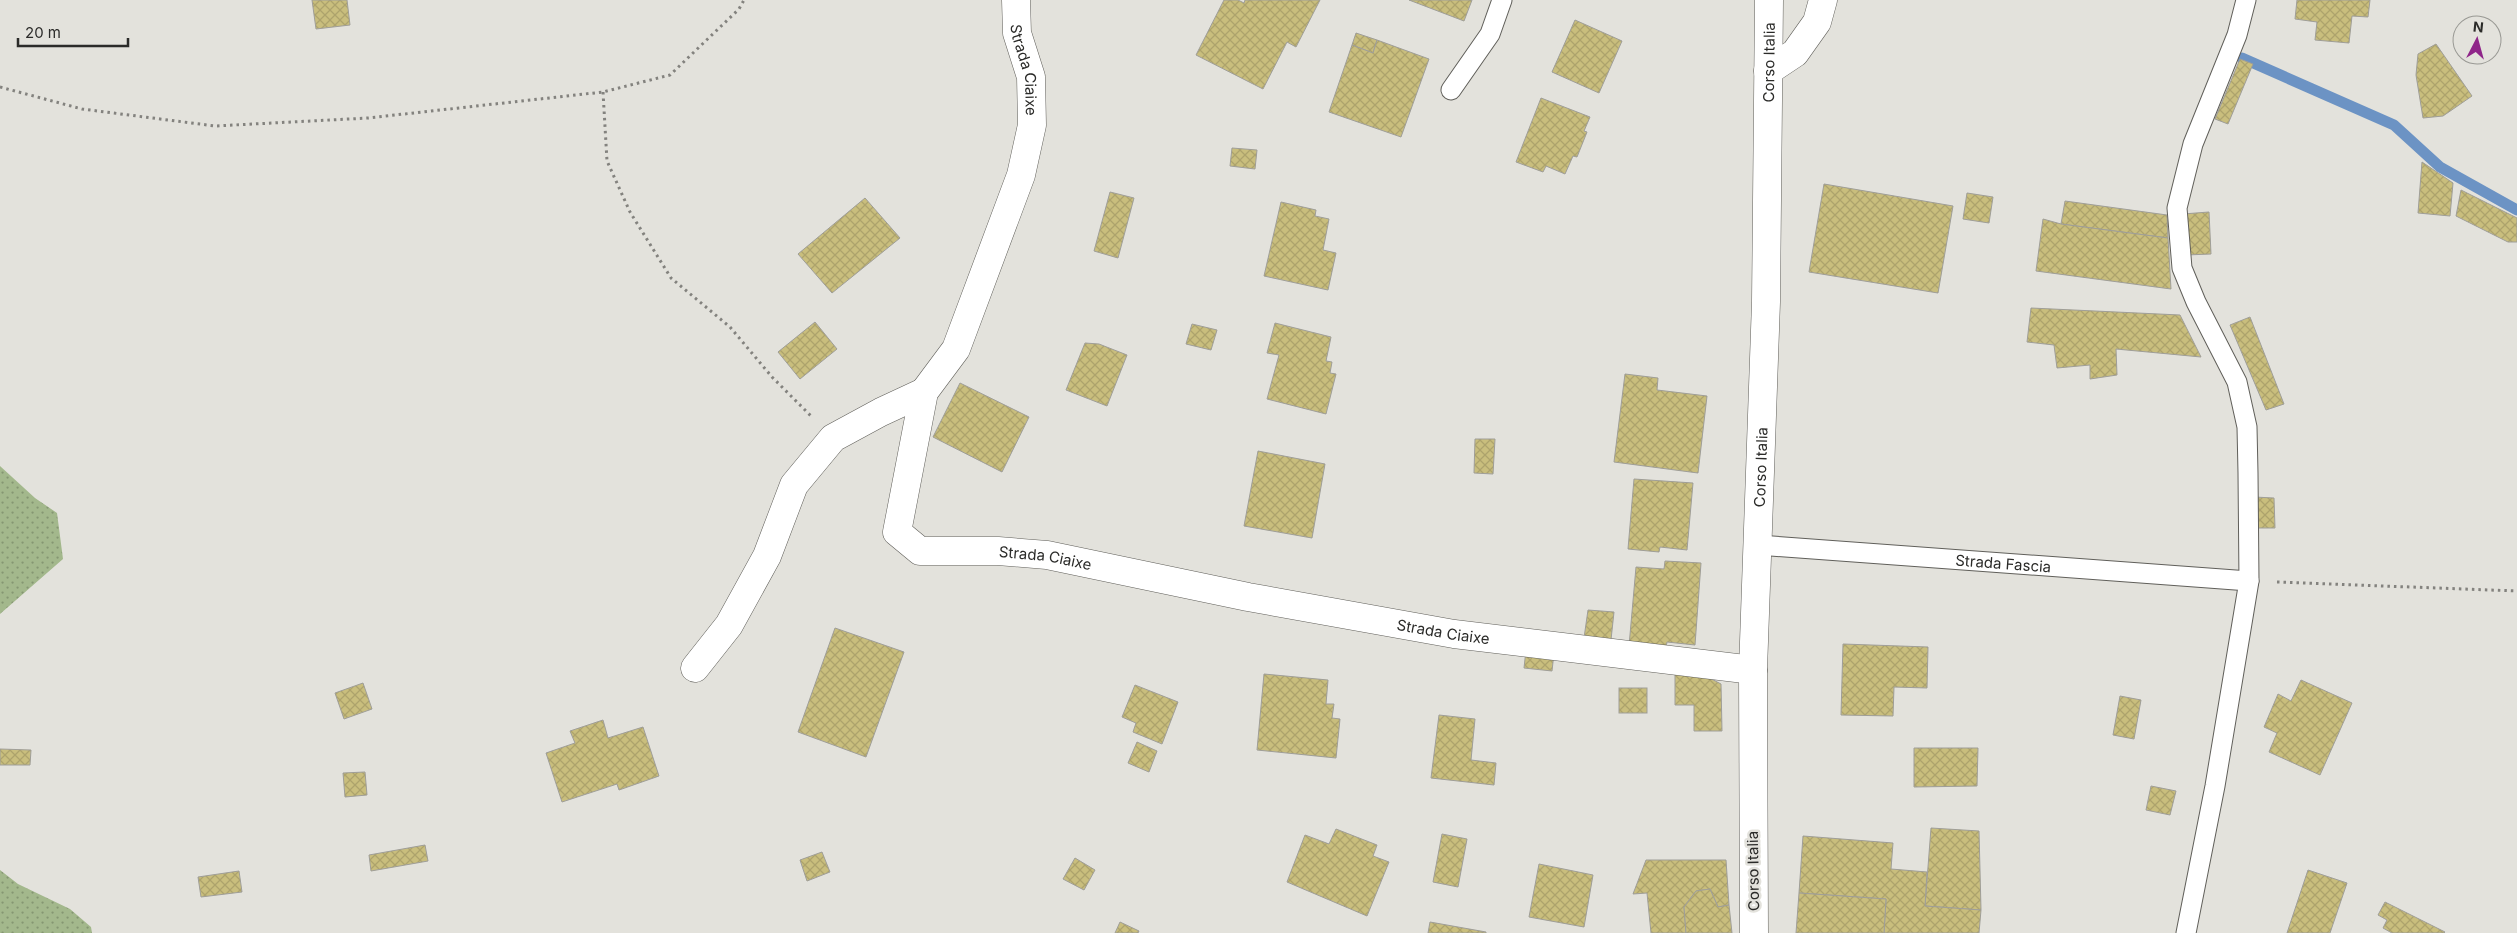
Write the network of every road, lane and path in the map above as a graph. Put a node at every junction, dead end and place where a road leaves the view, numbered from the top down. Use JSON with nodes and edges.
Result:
{"nodes":[{"id":1,"x":744,"y":0,"type":"edge"},
{"id":2,"x":1016,"y":0,"type":"edge"},
{"id":3,"x":1502,"y":0,"type":"edge"},
{"id":4,"x":1769,"y":0,"type":"edge"},
{"id":5,"x":1823,"y":0,"type":"edge"},
{"id":6,"x":2246,"y":0,"type":"edge"},
{"id":7,"x":1768,"y":71,"type":"junction"},
{"id":8,"x":0,"y":87,"type":"edge"},
{"id":9,"x":1451,"y":90,"type":"dead end"},
{"id":10,"x":604,"y":92,"type":"junction"},
{"id":11,"x":924,"y":392,"type":"junction"},
{"id":12,"x":833,"y":438,"type":"junction"},
{"id":13,"x":1758,"y":545,"type":"junction"},
{"id":14,"x":2248,"y":581,"type":"junction"},
{"id":15,"x":2517,"y":591,"type":"edge"},
{"id":16,"x":696,"y":668,"type":"dead end"},
{"id":17,"x":1753,"y":670,"type":"junction"},
{"id":18,"x":1754,"y":933,"type":"edge"},
{"id":19,"x":2186,"y":933,"type":"edge"}],
"edges":[{"from":1,"to":10,"type":"path"},
{"from":2,"to":11,"type":"street","name":"Strada Ciaixe"},
{"from":3,"to":9,"type":"lane"},
{"from":4,"to":7,"type":"street","name":"Corso Italia"},
{"from":5,"to":7,"type":"street"},
{"from":6,"to":14,"type":"lane"},
{"from":7,"to":13,"type":"street","name":"Corso Italia"},
{"from":8,"to":10,"type":"path"},
{"from":10,"to":12,"type":"path"},
{"from":11,"to":12,"type":"street"},
{"from":11,"to":17,"type":"street","name":"Strada Ciaixe"},
{"from":12,"to":16,"type":"street"},
{"from":13,"to":14,"type":"lane","name":"Strada Fascia"},
{"from":13,"to":17,"type":"street","name":"Corso Italia"},
{"from":14,"to":15,"type":"path"},
{"from":14,"to":19,"type":"lane"},
{"from":17,"to":18,"type":"street","name":"Corso Italia"}]}
